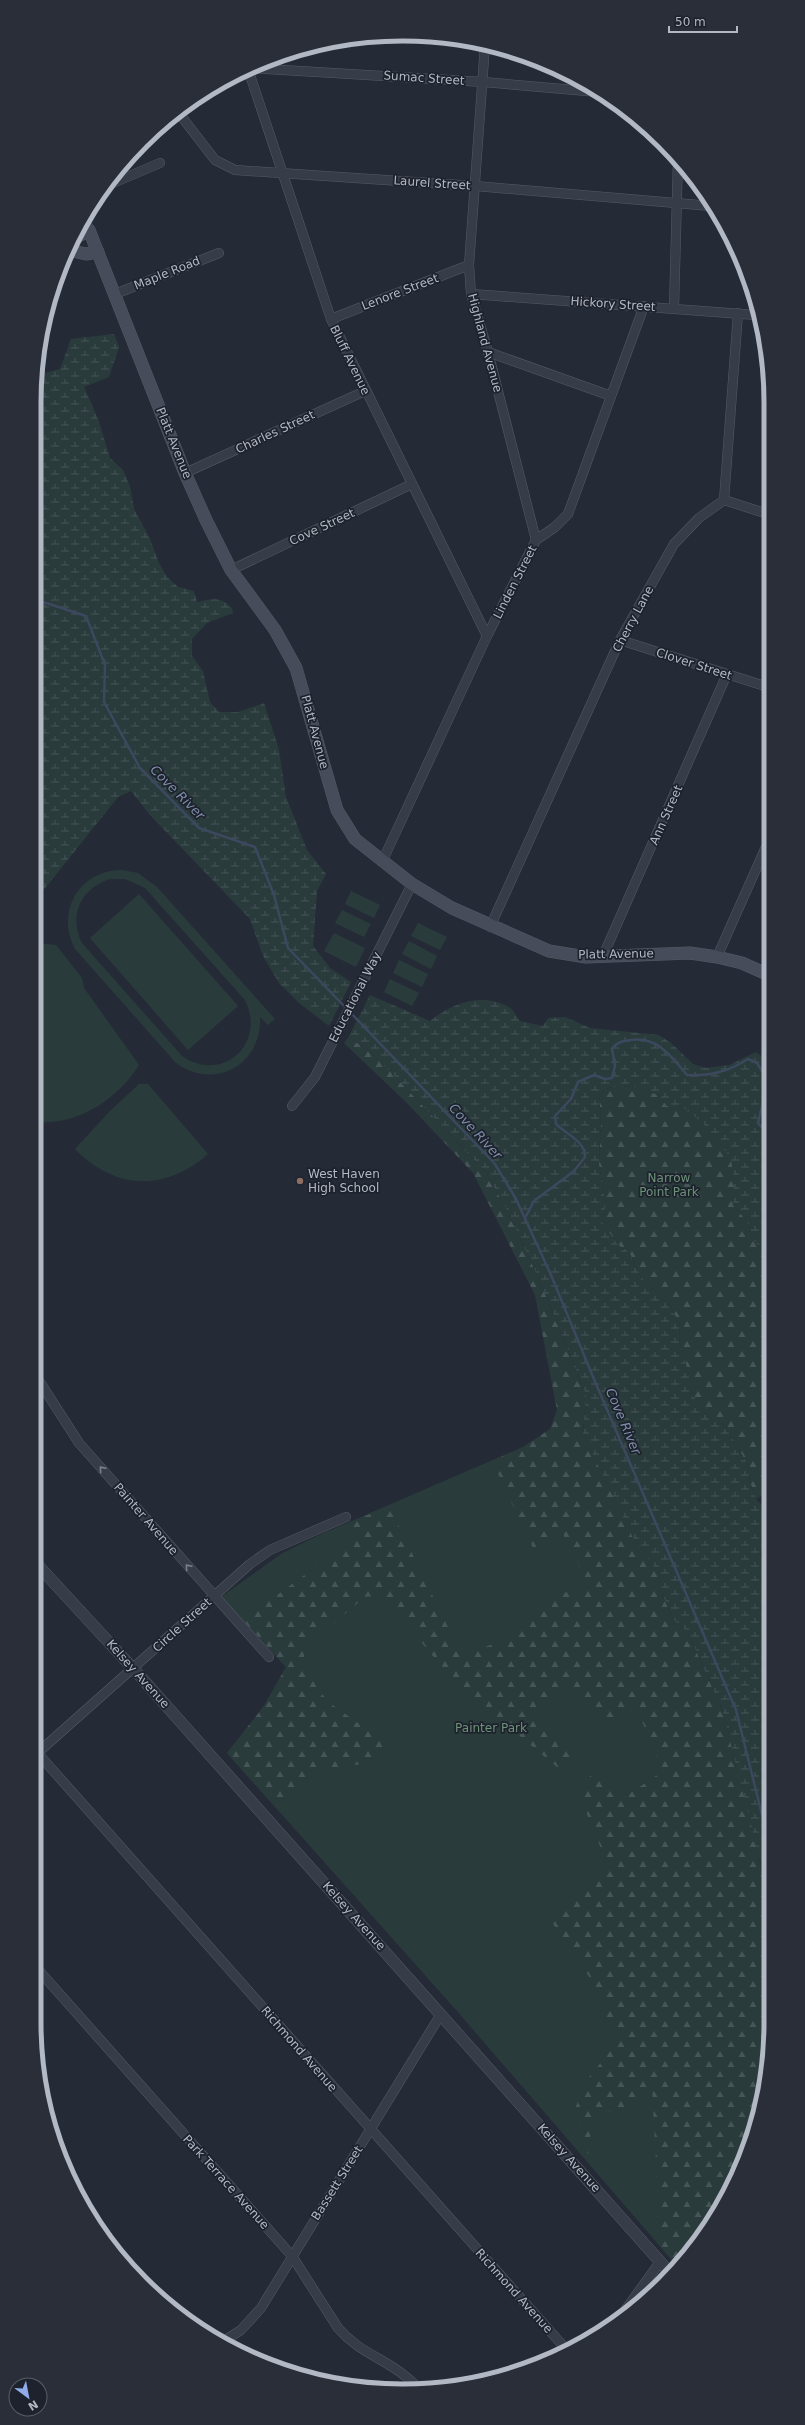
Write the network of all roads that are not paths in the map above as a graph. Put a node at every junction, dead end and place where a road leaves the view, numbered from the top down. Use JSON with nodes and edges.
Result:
{"nodes":[{"id":1,"x":485,"y":51,"type":"edge"},
{"id":2,"x":264,"y":69,"type":"edge"},
{"id":3,"x":250,"y":75,"type":"edge"},
{"id":4,"x":483,"y":82,"type":"junction"},
{"id":5,"x":586,"y":91,"type":"edge"},
{"id":6,"x":181,"y":116,"type":"edge"},
{"id":7,"x":160,"y":164,"type":"dead end"},
{"id":8,"x":678,"y":169,"type":"edge"},
{"id":9,"x":282,"y":174,"type":"junction"},
{"id":10,"x":116,"y":182,"type":"edge"},
{"id":11,"x":475,"y":186,"type":"junction"},
{"id":12,"x":678,"y":204,"type":"junction"},
{"id":13,"x":705,"y":206,"type":"edge"},
{"id":14,"x":87,"y":225,"type":"edge"},
{"id":15,"x":74,"y":251,"type":"edge"},
{"id":16,"x":98,"y":252,"type":"junction"},
{"id":17,"x":219,"y":253,"type":"dead end"},
{"id":18,"x":469,"y":265,"type":"junction"},
{"id":19,"x":115,"y":294,"type":"junction"},
{"id":20,"x":471,"y":294,"type":"junction"},
{"id":21,"x":644,"y":306,"type":"junction"},
{"id":22,"x":674,"y":308,"type":"junction"},
{"id":23,"x":738,"y":314,"type":"junction"},
{"id":24,"x":753,"y":315,"type":"edge"},
{"id":25,"x":331,"y":319,"type":"junction"},
{"id":26,"x":488,"y":352,"type":"junction"},
{"id":27,"x":365,"y":391,"type":"junction"},
{"id":28,"x":611,"y":396,"type":"junction"},
{"id":29,"x":185,"y":473,"type":"junction"},
{"id":30,"x":412,"y":484,"type":"junction"},
{"id":31,"x":724,"y":500,"type":"junction"},
{"id":32,"x":764,"y":513,"type":"edge"},
{"id":33,"x":536,"y":540,"type":"junction"},
{"id":34,"x":232,"y":570,"type":"junction"},
{"id":35,"x":487,"y":636,"type":"junction"},
{"id":36,"x":620,"y":640,"type":"junction"},
{"id":37,"x":727,"y":674,"type":"junction"},
{"id":38,"x":764,"y":686,"type":"edge"},
{"id":39,"x":764,"y":851,"type":"edge"},
{"id":40,"x":382,"y":862,"type":"junction"},
{"id":41,"x":412,"y":884,"type":"junction"},
{"id":42,"x":490,"y":927,"type":"junction"},
{"id":43,"x":603,"y":956,"type":"junction"},
{"id":44,"x":717,"y":956,"type":"junction"},
{"id":45,"x":764,"y":973,"type":"edge"},
{"id":46,"x":292,"y":1106,"type":"dead end"},
{"id":47,"x":41,"y":1384,"type":"edge"},
{"id":48,"x":346,"y":1517,"type":"dead end"},
{"id":49,"x":41,"y":1569,"type":"edge"},
{"id":50,"x":214,"y":1596,"type":"junction"},
{"id":51,"x":269,"y":1657,"type":"dead end"},
{"id":52,"x":134,"y":1669,"type":"junction"},
{"id":53,"x":41,"y":1748,"type":"edge"},
{"id":54,"x":41,"y":1760,"type":"edge"},
{"id":55,"x":41,"y":1973,"type":"edge"},
{"id":56,"x":441,"y":2014,"type":"junction"},
{"id":57,"x":370,"y":2129,"type":"junction"},
{"id":58,"x":292,"y":2256,"type":"junction"},
{"id":59,"x":660,"y":2262,"type":"junction"},
{"id":60,"x":666,"y":2269,"type":"edge"},
{"id":61,"x":630,"y":2303,"type":"edge"},
{"id":62,"x":227,"y":2339,"type":"edge"},
{"id":63,"x":563,"y":2346,"type":"edge"},
{"id":64,"x":413,"y":2384,"type":"edge"}],
"edges":[{"from":1,"to":4,"type":"street","name":"Highland Avenue"},
{"from":2,"to":4,"type":"street","name":"Sumac Street"},
{"from":3,"to":9,"type":"street","name":"Bluff Avenue"},
{"from":4,"to":5,"type":"street","name":"Sumac Street"},
{"from":4,"to":11,"type":"street","name":"Highland Avenue"},
{"from":6,"to":9,"type":"street","name":"Laurel Street"},
{"from":7,"to":10,"type":"street"},
{"from":8,"to":12,"type":"street"},
{"from":9,"to":11,"type":"street","name":"Laurel Street"},
{"from":9,"to":25,"type":"street","name":"Bluff Avenue"},
{"from":11,"to":12,"type":"street","name":"Laurel Street"},
{"from":11,"to":18,"type":"street","name":"Highland Avenue"},
{"from":12,"to":13,"type":"street","name":"Laurel Street"},
{"from":12,"to":22,"type":"street"},
{"from":14,"to":16,"type":"main road","name":"Platt Avenue"},
{"from":15,"to":16,"type":"main road"},
{"from":16,"to":19,"type":"main road","name":"Platt Avenue"},
{"from":17,"to":19,"type":"street","name":"Maple Road"},
{"from":18,"to":20,"type":"street","name":"Highland Avenue"},
{"from":18,"to":25,"type":"street","name":"Lenore Street"},
{"from":19,"to":29,"type":"main road","name":"Platt Avenue"},
{"from":20,"to":21,"type":"street","name":"Hickory Street"},
{"from":20,"to":26,"type":"street","name":"Highland Avenue"},
{"from":21,"to":22,"type":"street","name":"Hickory Street"},
{"from":21,"to":28,"type":"street","name":"Linden Street"},
{"from":22,"to":23,"type":"street","name":"Hickory Street"},
{"from":23,"to":24,"type":"street","name":"Hickory Street"},
{"from":23,"to":31,"type":"street"},
{"from":25,"to":27,"type":"street","name":"Bluff Avenue"},
{"from":26,"to":28,"type":"street"},
{"from":26,"to":33,"type":"street","name":"Highland Avenue"},
{"from":27,"to":29,"type":"street","name":"Charles Street"},
{"from":27,"to":30,"type":"street","name":"Bluff Avenue"},
{"from":28,"to":33,"type":"street","name":"Linden Street"},
{"from":29,"to":34,"type":"main road","name":"Platt Avenue"},
{"from":30,"to":34,"type":"street","name":"Cove Street"},
{"from":30,"to":35,"type":"street","name":"Bluff Avenue"},
{"from":31,"to":32,"type":"street"},
{"from":31,"to":36,"type":"street","name":"Cherry Lane"},
{"from":33,"to":35,"type":"street","name":"Linden Street"},
{"from":34,"to":40,"type":"main road","name":"Platt Avenue"},
{"from":35,"to":40,"type":"street","name":"Linden Street"},
{"from":36,"to":37,"type":"street","name":"Clover Street"},
{"from":36,"to":42,"type":"street","name":"Cherry Lane"},
{"from":37,"to":38,"type":"street","name":"Clover Street"},
{"from":37,"to":43,"type":"street","name":"Ann Street"},
{"from":39,"to":44,"type":"street"},
{"from":40,"to":41,"type":"main road","name":"Platt Avenue"},
{"from":41,"to":42,"type":"main road","name":"Platt Avenue"},
{"from":41,"to":46,"type":"street","name":"Educational Way"},
{"from":42,"to":43,"type":"main road","name":"Platt Avenue"},
{"from":43,"to":44,"type":"main road","name":"Platt Avenue"},
{"from":44,"to":45,"type":"main road","name":"Platt Avenue"},
{"from":50,"to":47,"type":"street","name":"Painter Avenue","one_way":true},
{"from":48,"to":50,"type":"street","name":"Circle Street"},
{"from":49,"to":52,"type":"street","name":"Kelsey Avenue"},
{"from":50,"to":51,"type":"street","name":"Painter Avenue"},
{"from":50,"to":52,"type":"street","name":"Circle Street"},
{"from":52,"to":53,"type":"street","name":"Circle Street"},
{"from":52,"to":56,"type":"street","name":"Kelsey Avenue"},
{"from":54,"to":57,"type":"street","name":"Richmond Avenue"},
{"from":55,"to":58,"type":"street","name":"Park Terrace Avenue"},
{"from":56,"to":57,"type":"street","name":"Bassett Street"},
{"from":56,"to":59,"type":"street","name":"Kelsey Avenue"},
{"from":57,"to":58,"type":"street","name":"Bassett Street"},
{"from":57,"to":63,"type":"street","name":"Richmond Avenue"},
{"from":58,"to":62,"type":"street","name":"Bassett Street"},
{"from":58,"to":64,"type":"street","name":"Park Terrace Avenue"},
{"from":59,"to":60,"type":"street","name":"Kelsey Avenue"},
{"from":59,"to":61,"type":"street"}]}
